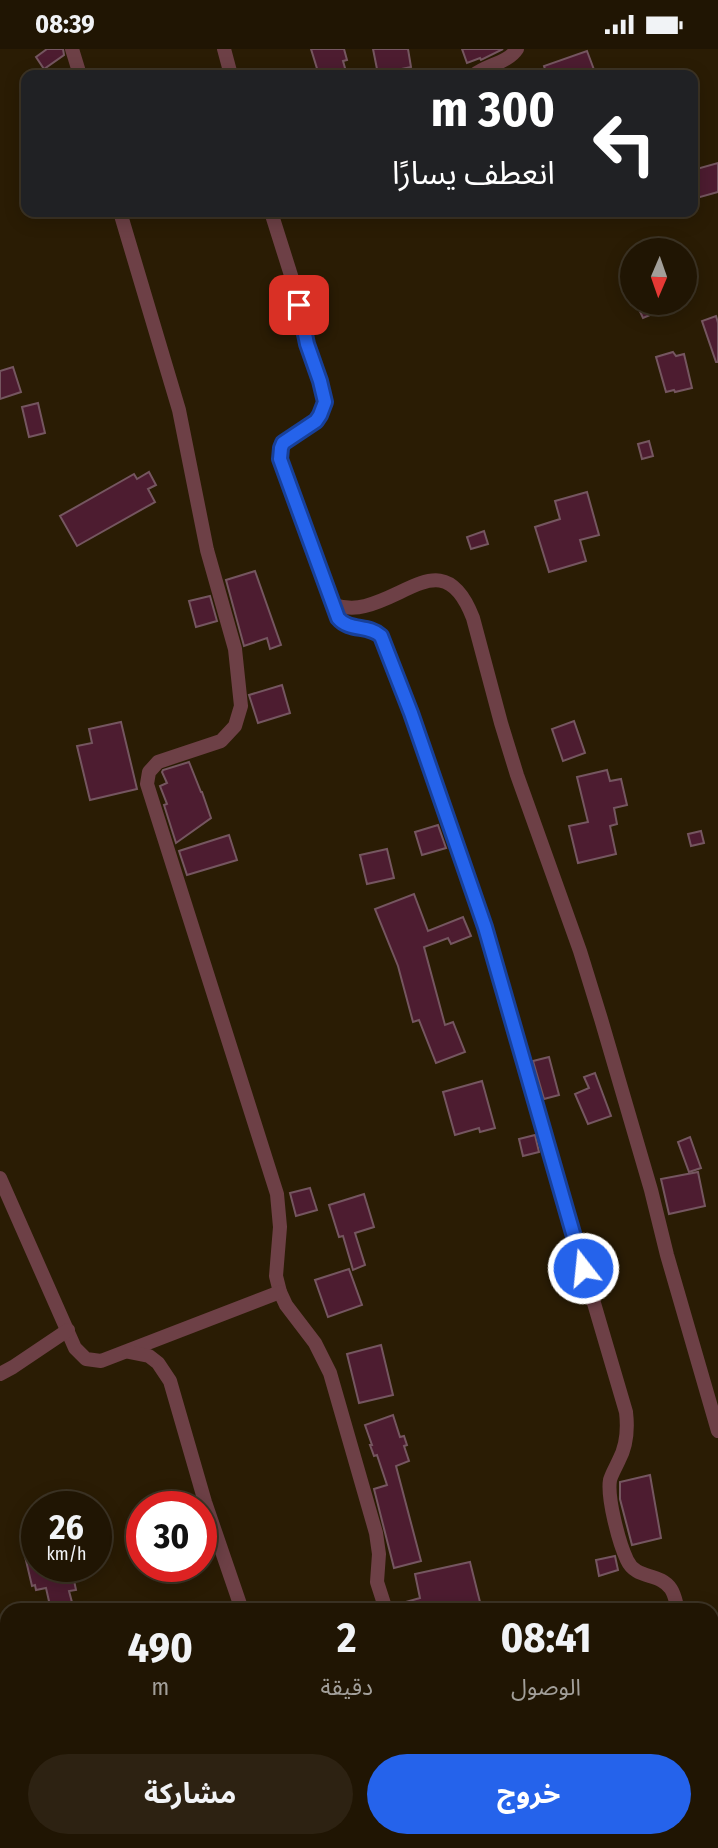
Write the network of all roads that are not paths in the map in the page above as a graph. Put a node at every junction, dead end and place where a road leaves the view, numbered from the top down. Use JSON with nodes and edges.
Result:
{"nodes":[{"id":1,"x":72,"y":49,"type":"edge"},
{"id":2,"x":224,"y":49,"type":"edge"},
{"id":3,"x":517,"y":49,"type":"edge"},
{"id":4,"x":78,"y":70,"type":"edge"},
{"id":5,"x":230,"y":70,"type":"edge"},
{"id":6,"x":480,"y":70,"type":"edge"},
{"id":7,"x":121,"y":217,"type":"edge"},
{"id":8,"x":273,"y":217,"type":"edge"},
{"id":9,"x":333,"y":605,"type":"junction"},
{"id":10,"x":0,"y":1178,"type":"edge"},
{"id":11,"x":280,"y":1292,"type":"junction"},
{"id":12,"x":68,"y":1331,"type":"junction"},
{"id":13,"x":127,"y":1352,"type":"junction"},
{"id":14,"x":0,"y":1374,"type":"edge"},
{"id":15,"x":718,"y":1431,"type":"edge"},
{"id":16,"x":240,"y":1603,"type":"edge"},
{"id":17,"x":384,"y":1603,"type":"edge"},
{"id":18,"x":676,"y":1603,"type":"edge"}],
"edges":[{"from":1,"to":4,"type":"street"},
{"from":2,"to":5,"type":"street"},
{"from":3,"to":6,"type":"street"},
{"from":7,"to":11,"type":"street"},
{"from":8,"to":9,"type":"street"},
{"from":9,"to":15,"type":"street"},
{"from":9,"to":18,"type":"street"},
{"from":10,"to":12,"type":"street"},
{"from":11,"to":13,"type":"street"},
{"from":11,"to":17,"type":"street"},
{"from":12,"to":13,"type":"street"},
{"from":12,"to":14,"type":"street"},
{"from":13,"to":16,"type":"street"}]}
